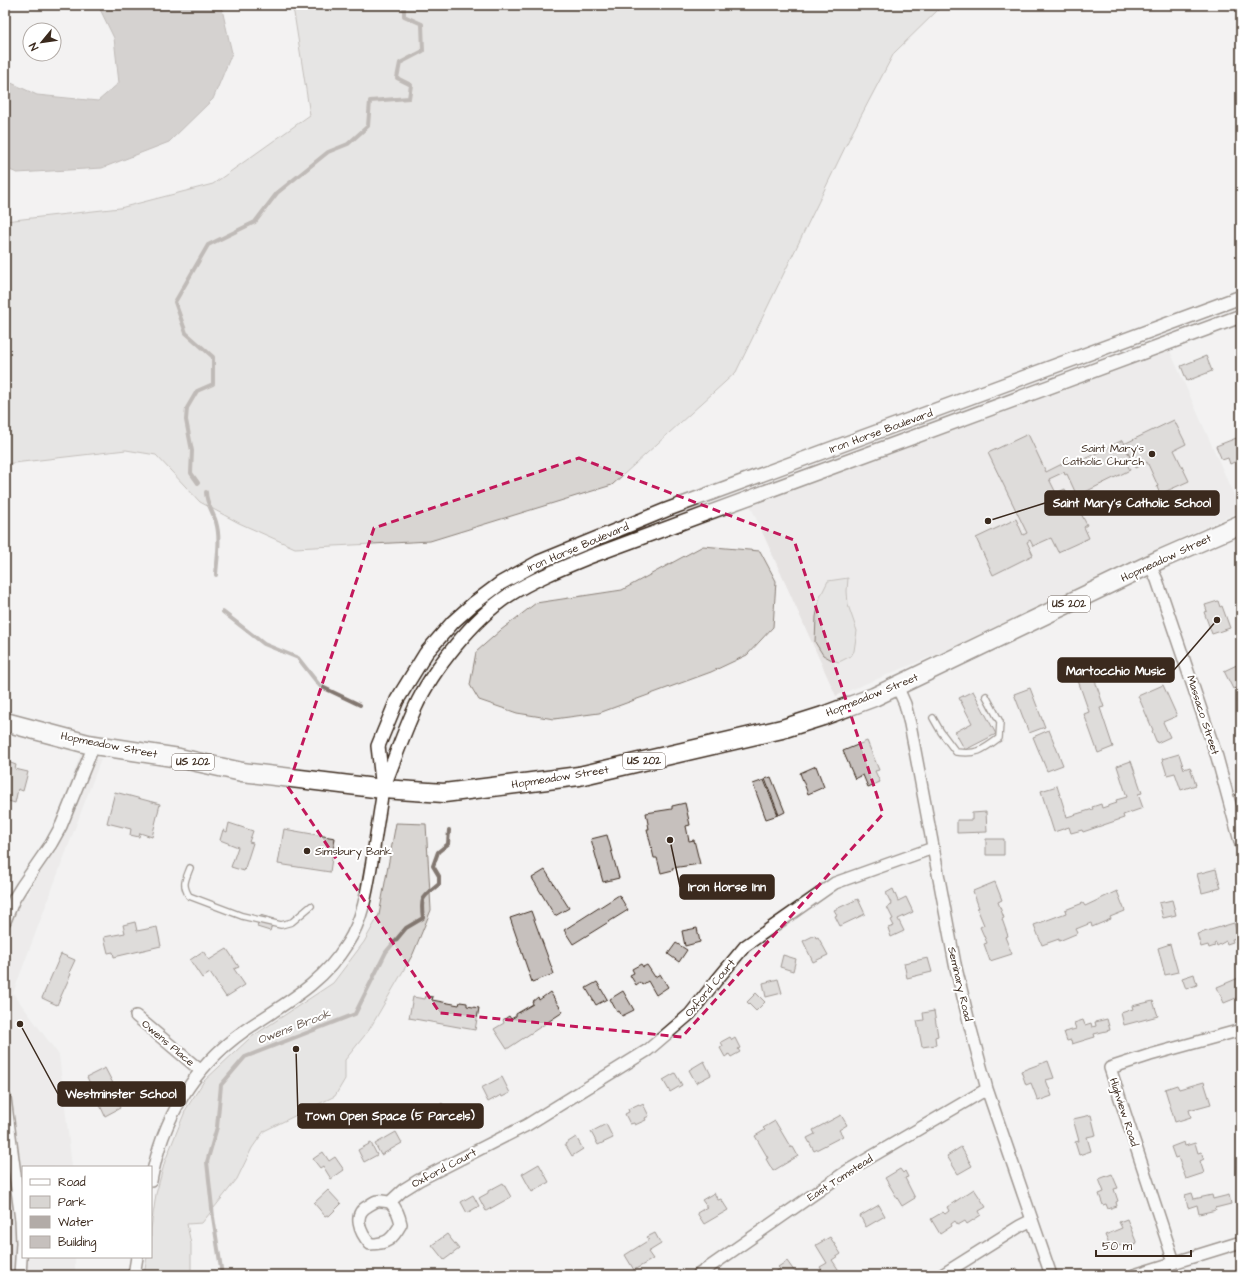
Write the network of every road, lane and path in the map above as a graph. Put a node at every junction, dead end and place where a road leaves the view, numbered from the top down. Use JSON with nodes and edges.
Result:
{"nodes":[{"id":1,"x":1239,"y":298,"type":"edge"},
{"id":2,"x":1241,"y":316,"type":"edge"},
{"id":3,"x":1241,"y":524,"type":"edge"},
{"id":4,"x":1150,"y":565,"type":"junction"},
{"id":5,"x":897,"y":686,"type":"junction"},
{"id":6,"x":986,"y":696,"type":"dead end"},
{"id":7,"x":933,"y":718,"type":"dead end"},
{"id":8,"x":5,"y":722,"type":"edge"},
{"id":9,"x":94,"y":745,"type":"junction"},
{"id":10,"x":383,"y":789,"type":"junction"},
{"id":11,"x":1241,"y":845,"type":"edge"},
{"id":12,"x":933,"y":848,"type":"junction"},
{"id":13,"x":190,"y":868,"type":"dead end"},
{"id":14,"x":311,"y":906,"type":"dead end"},
{"id":15,"x":5,"y":921,"type":"edge"},
{"id":16,"x":136,"y":1016,"type":"dead end"},
{"id":17,"x":1241,"y":1030,"type":"edge"},
{"id":18,"x":200,"y":1070,"type":"junction"},
{"id":19,"x":987,"y":1089,"type":"junction"},
{"id":20,"x":5,"y":1098,"type":"edge"},
{"id":21,"x":152,"y":1177,"type":"edge"},
{"id":22,"x":390,"y":1202,"type":"dead end"},
{"id":23,"x":1032,"y":1220,"type":"junction"},
{"id":24,"x":1241,"y":1242,"type":"edge"},
{"id":25,"x":137,"y":1258,"type":"edge"},
{"id":26,"x":1174,"y":1262,"type":"junction"},
{"id":27,"x":20,"y":1275,"type":"edge"},
{"id":28,"x":134,"y":1275,"type":"edge"},
{"id":29,"x":698,"y":1275,"type":"edge"},
{"id":30,"x":942,"y":1275,"type":"edge"},
{"id":31,"x":1051,"y":1275,"type":"edge"},
{"id":32,"x":1134,"y":1275,"type":"edge"}],
"edges":[{"from":1,"to":2,"type":"street"},
{"from":1,"to":10,"type":"street","name":"Iron Horse Boulevard"},
{"from":2,"to":10,"type":"street","name":"Iron Horse Boulevard"},
{"from":3,"to":4,"type":"highway","name":"Hopmeadow Street","number":"US 202"},
{"from":4,"to":5,"type":"highway","name":"Hopmeadow Street","number":"US 202"},
{"from":4,"to":11,"type":"street","name":"Massaco Street"},
{"from":5,"to":10,"type":"highway","name":"Hopmeadow Street","number":"US 202"},
{"from":5,"to":12,"type":"street","name":"Seminary Road"},
{"from":6,"to":7,"type":"lane"},
{"from":8,"to":9,"type":"highway","name":"Hopmeadow Street","number":"US 202"},
{"from":9,"to":10,"type":"highway","name":"Hopmeadow Street","number":"US 202"},
{"from":9,"to":15,"type":"street"},
{"from":10,"to":18,"type":"street"},
{"from":12,"to":19,"type":"street","name":"Seminary Road"},
{"from":12,"to":22,"type":"street","name":"Oxford Court"},
{"from":13,"to":14,"type":"lane"},
{"from":16,"to":18,"type":"street","name":"Owens Place"},
{"from":17,"to":26,"type":"street","name":"Highview Road"},
{"from":18,"to":21,"type":"street"},
{"from":19,"to":23,"type":"street","name":"Seminary Road"},
{"from":19,"to":29,"type":"street","name":"East Tomstead"},
{"from":20,"to":27,"type":"street"},
{"from":23,"to":30,"type":"street"},
{"from":23,"to":31,"type":"street","name":"Seminary Road"},
{"from":24,"to":26,"type":"street"},
{"from":25,"to":28,"type":"street"},
{"from":26,"to":32,"type":"street"}]}
